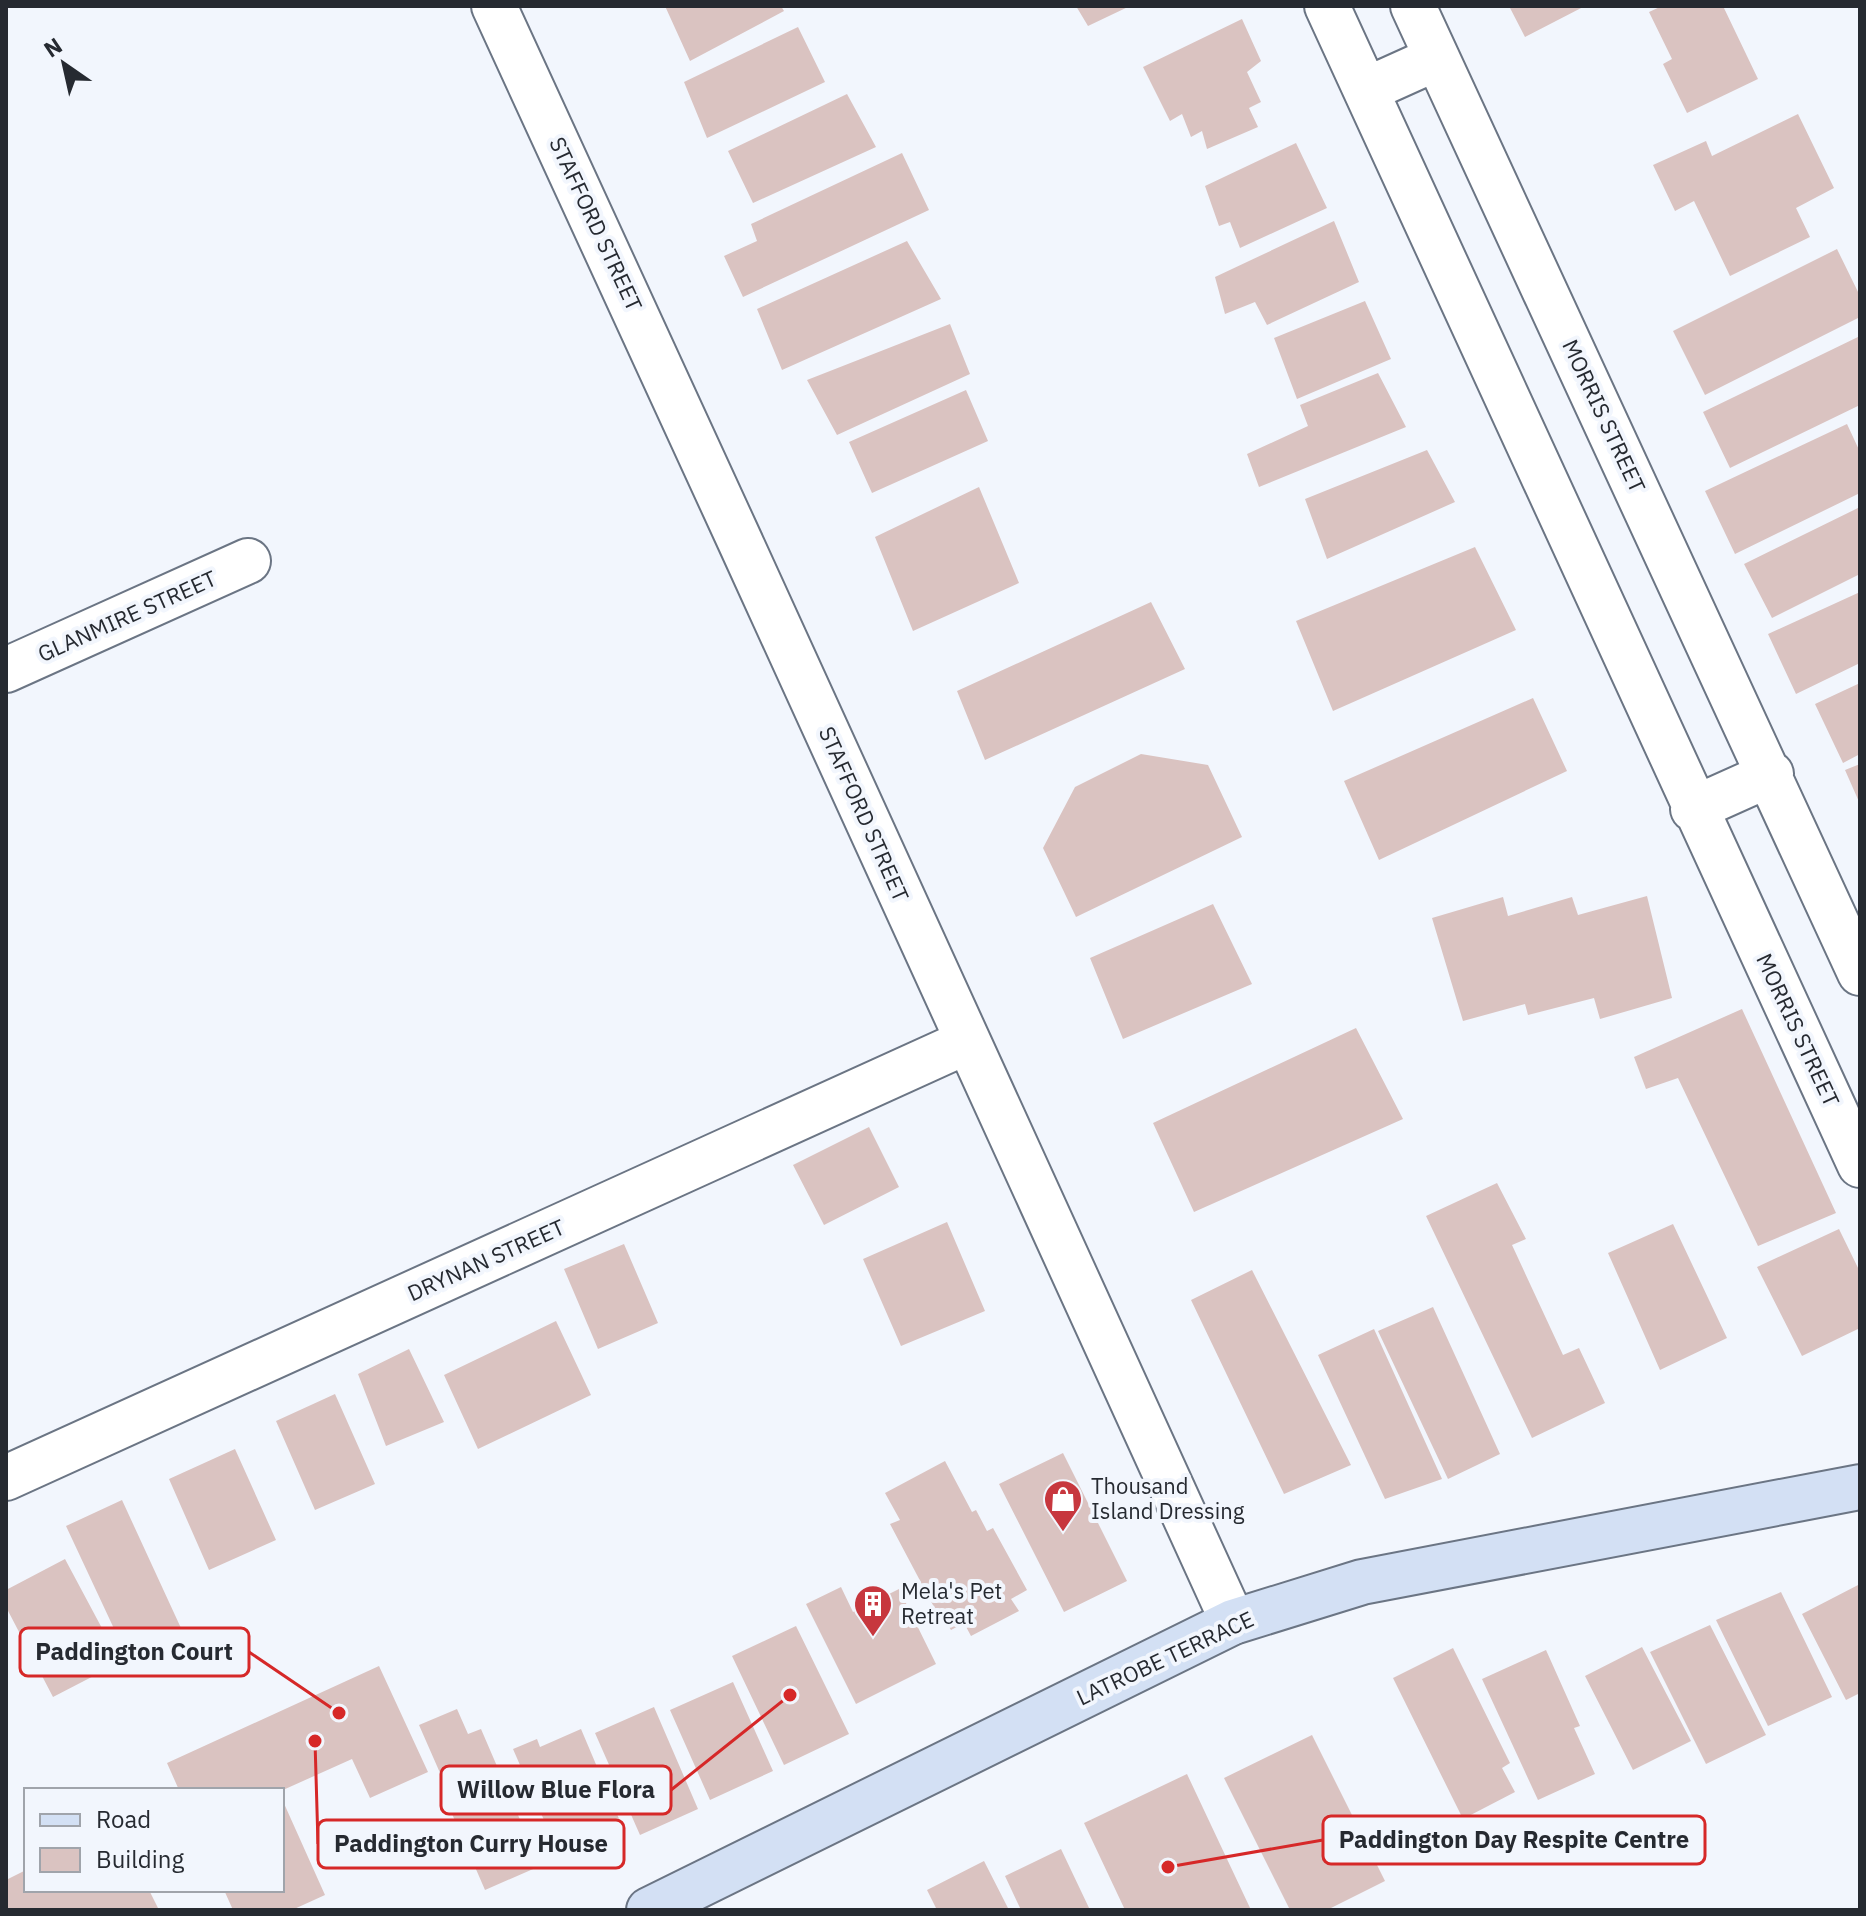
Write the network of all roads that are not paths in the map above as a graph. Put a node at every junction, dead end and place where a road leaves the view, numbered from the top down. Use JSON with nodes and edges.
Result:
{"nodes":[{"id":1,"x":494,"y":6,"type":"edge"},
{"id":2,"x":1327,"y":6,"type":"edge"},
{"id":3,"x":1413,"y":6,"type":"edge"},
{"id":4,"x":1437,"y":58,"type":"junction"},
{"id":5,"x":1366,"y":90,"type":"junction"},
{"id":6,"x":248,"y":561,"type":"dead end"},
{"id":7,"x":6,"y":670,"type":"edge"},
{"id":8,"x":1771,"y":774,"type":"junction"},
{"id":9,"x":1693,"y":809,"type":"junction"},
{"id":10,"x":1860,"y":973,"type":"edge"},
{"id":11,"x":966,"y":1042,"type":"junction"},
{"id":12,"x":1860,"y":1165,"type":"edge"},
{"id":13,"x":6,"y":1478,"type":"edge"},
{"id":14,"x":1860,"y":1487,"type":"edge"},
{"id":15,"x":1233,"y":1622,"type":"junction"},
{"id":16,"x":649,"y":1910,"type":"edge"}],
"edges":[{"from":1,"to":11,"type":"street","name":"STAFFORD STREET"},
{"from":2,"to":5,"type":"street","name":"MORRIS STREET"},
{"from":3,"to":4,"type":"street","name":"MORRIS STREET"},
{"from":4,"to":5,"type":"street"},
{"from":4,"to":8,"type":"street","name":"MORRIS STREET"},
{"from":5,"to":9,"type":"street","name":"MORRIS STREET"},
{"from":6,"to":7,"type":"street","name":"GLANMIRE STREET"},
{"from":8,"to":9,"type":"street"},
{"from":8,"to":10,"type":"street","name":"MORRIS STREET"},
{"from":9,"to":12,"type":"street","name":"MORRIS STREET"},
{"from":11,"to":13,"type":"street","name":"DRYNAN STREET"},
{"from":11,"to":15,"type":"street","name":"STAFFORD STREET"},
{"from":14,"to":15,"type":"main road","name":"LATROBE TERRACE"},
{"from":15,"to":16,"type":"main road","name":"LATROBE TERRACE"}]}
